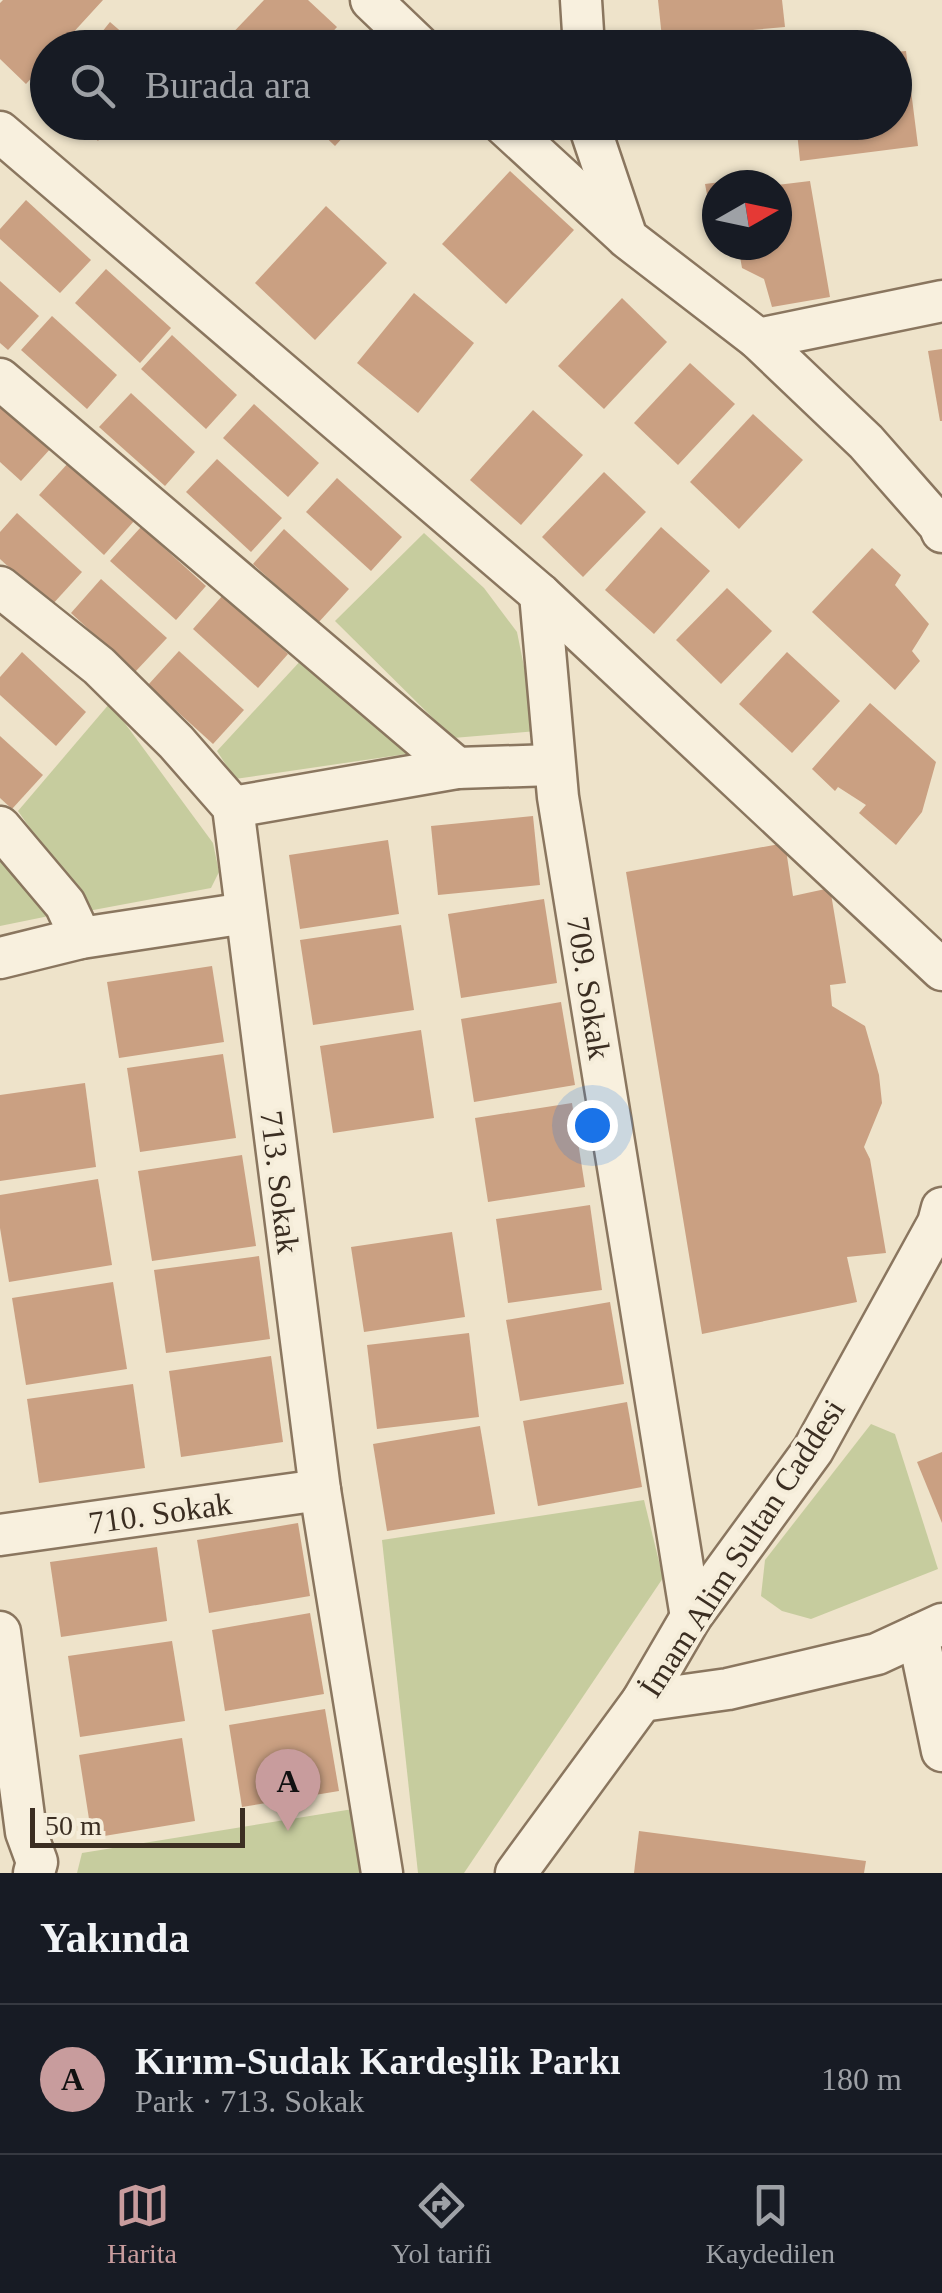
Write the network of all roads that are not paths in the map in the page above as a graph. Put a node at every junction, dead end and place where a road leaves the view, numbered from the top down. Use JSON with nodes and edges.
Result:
{"nodes":[{"id":1,"x":370,"y":0,"type":"edge"},
{"id":2,"x":581,"y":0,"type":"edge"},
{"id":3,"x":402,"y":30,"type":"edge"},
{"id":4,"x":583,"y":30,"type":"edge"},
{"id":5,"x":0,"y":132,"type":"edge"},
{"id":6,"x":521,"y":140,"type":"edge"},
{"id":7,"x":594,"y":140,"type":"edge"},
{"id":8,"x":628,"y":238,"type":"junction"},
{"id":9,"x":942,"y":301,"type":"edge"},
{"id":10,"x":758,"y":339,"type":"junction"},
{"id":11,"x":0,"y":378,"type":"edge"},
{"id":12,"x":942,"y":532,"type":"edge"},
{"id":13,"x":0,"y":587,"type":"edge"},
{"id":14,"x":540,"y":594,"type":"junction"},
{"id":15,"x":553,"y":765,"type":"junction"},
{"id":16,"x":457,"y":768,"type":"junction"},
{"id":17,"x":233,"y":807,"type":"junction"},
{"id":18,"x":0,"y":827,"type":"edge"},
{"id":19,"x":246,"y":913,"type":"junction"},
{"id":20,"x":81,"y":938,"type":"junction"},
{"id":21,"x":0,"y":958,"type":"edge"},
{"id":22,"x":942,"y":970,"type":"edge"},
{"id":23,"x":942,"y":1208,"type":"edge"},
{"id":24,"x":320,"y":1490,"type":"junction"},
{"id":25,"x":0,"y":1535,"type":"edge"},
{"id":26,"x":690,"y":1617,"type":"junction"},
{"id":27,"x":930,"y":1630,"type":"edge"},
{"id":28,"x":0,"y":1632,"type":"edge"},
{"id":29,"x":642,"y":1701,"type":"junction"},
{"id":30,"x":942,"y":1751,"type":"edge"},
{"id":31,"x":13,"y":1834,"type":"edge"},
{"id":32,"x":34,"y":1873,"type":"edge"},
{"id":33,"x":382,"y":1873,"type":"edge"},
{"id":34,"x":516,"y":1873,"type":"edge"}],
"edges":[{"from":1,"to":3,"type":"street"},
{"from":2,"to":4,"type":"street"},
{"from":5,"to":14,"type":"street"},
{"from":6,"to":8,"type":"street"},
{"from":7,"to":8,"type":"street"},
{"from":8,"to":10,"type":"street"},
{"from":9,"to":10,"type":"street"},
{"from":10,"to":12,"type":"street"},
{"from":11,"to":16,"type":"street"},
{"from":13,"to":17,"type":"street"},
{"from":14,"to":15,"type":"street","name":"709. Sokak"},
{"from":14,"to":22,"type":"street"},
{"from":15,"to":16,"type":"street"},
{"from":15,"to":26,"type":"street","name":"709. Sokak"},
{"from":16,"to":17,"type":"street"},
{"from":17,"to":19,"type":"street","name":"713. Sokak"},
{"from":18,"to":20,"type":"street"},
{"from":19,"to":20,"type":"street"},
{"from":19,"to":24,"type":"street","name":"713. Sokak"},
{"from":20,"to":21,"type":"street"},
{"from":23,"to":26,"type":"street","name":"İmam Alim Sultan Caddesi"},
{"from":24,"to":25,"type":"street","name":"710. Sokak"},
{"from":24,"to":33,"type":"street","name":"713. Sokak"},
{"from":26,"to":29,"type":"street","name":"İmam Alim Sultan Caddesi"},
{"from":27,"to":29,"type":"street"},
{"from":27,"to":30,"type":"street"},
{"from":28,"to":31,"type":"street"},
{"from":29,"to":34,"type":"street","name":"İmam Alim Sultan Caddesi"},
{"from":31,"to":32,"type":"street"}]}
